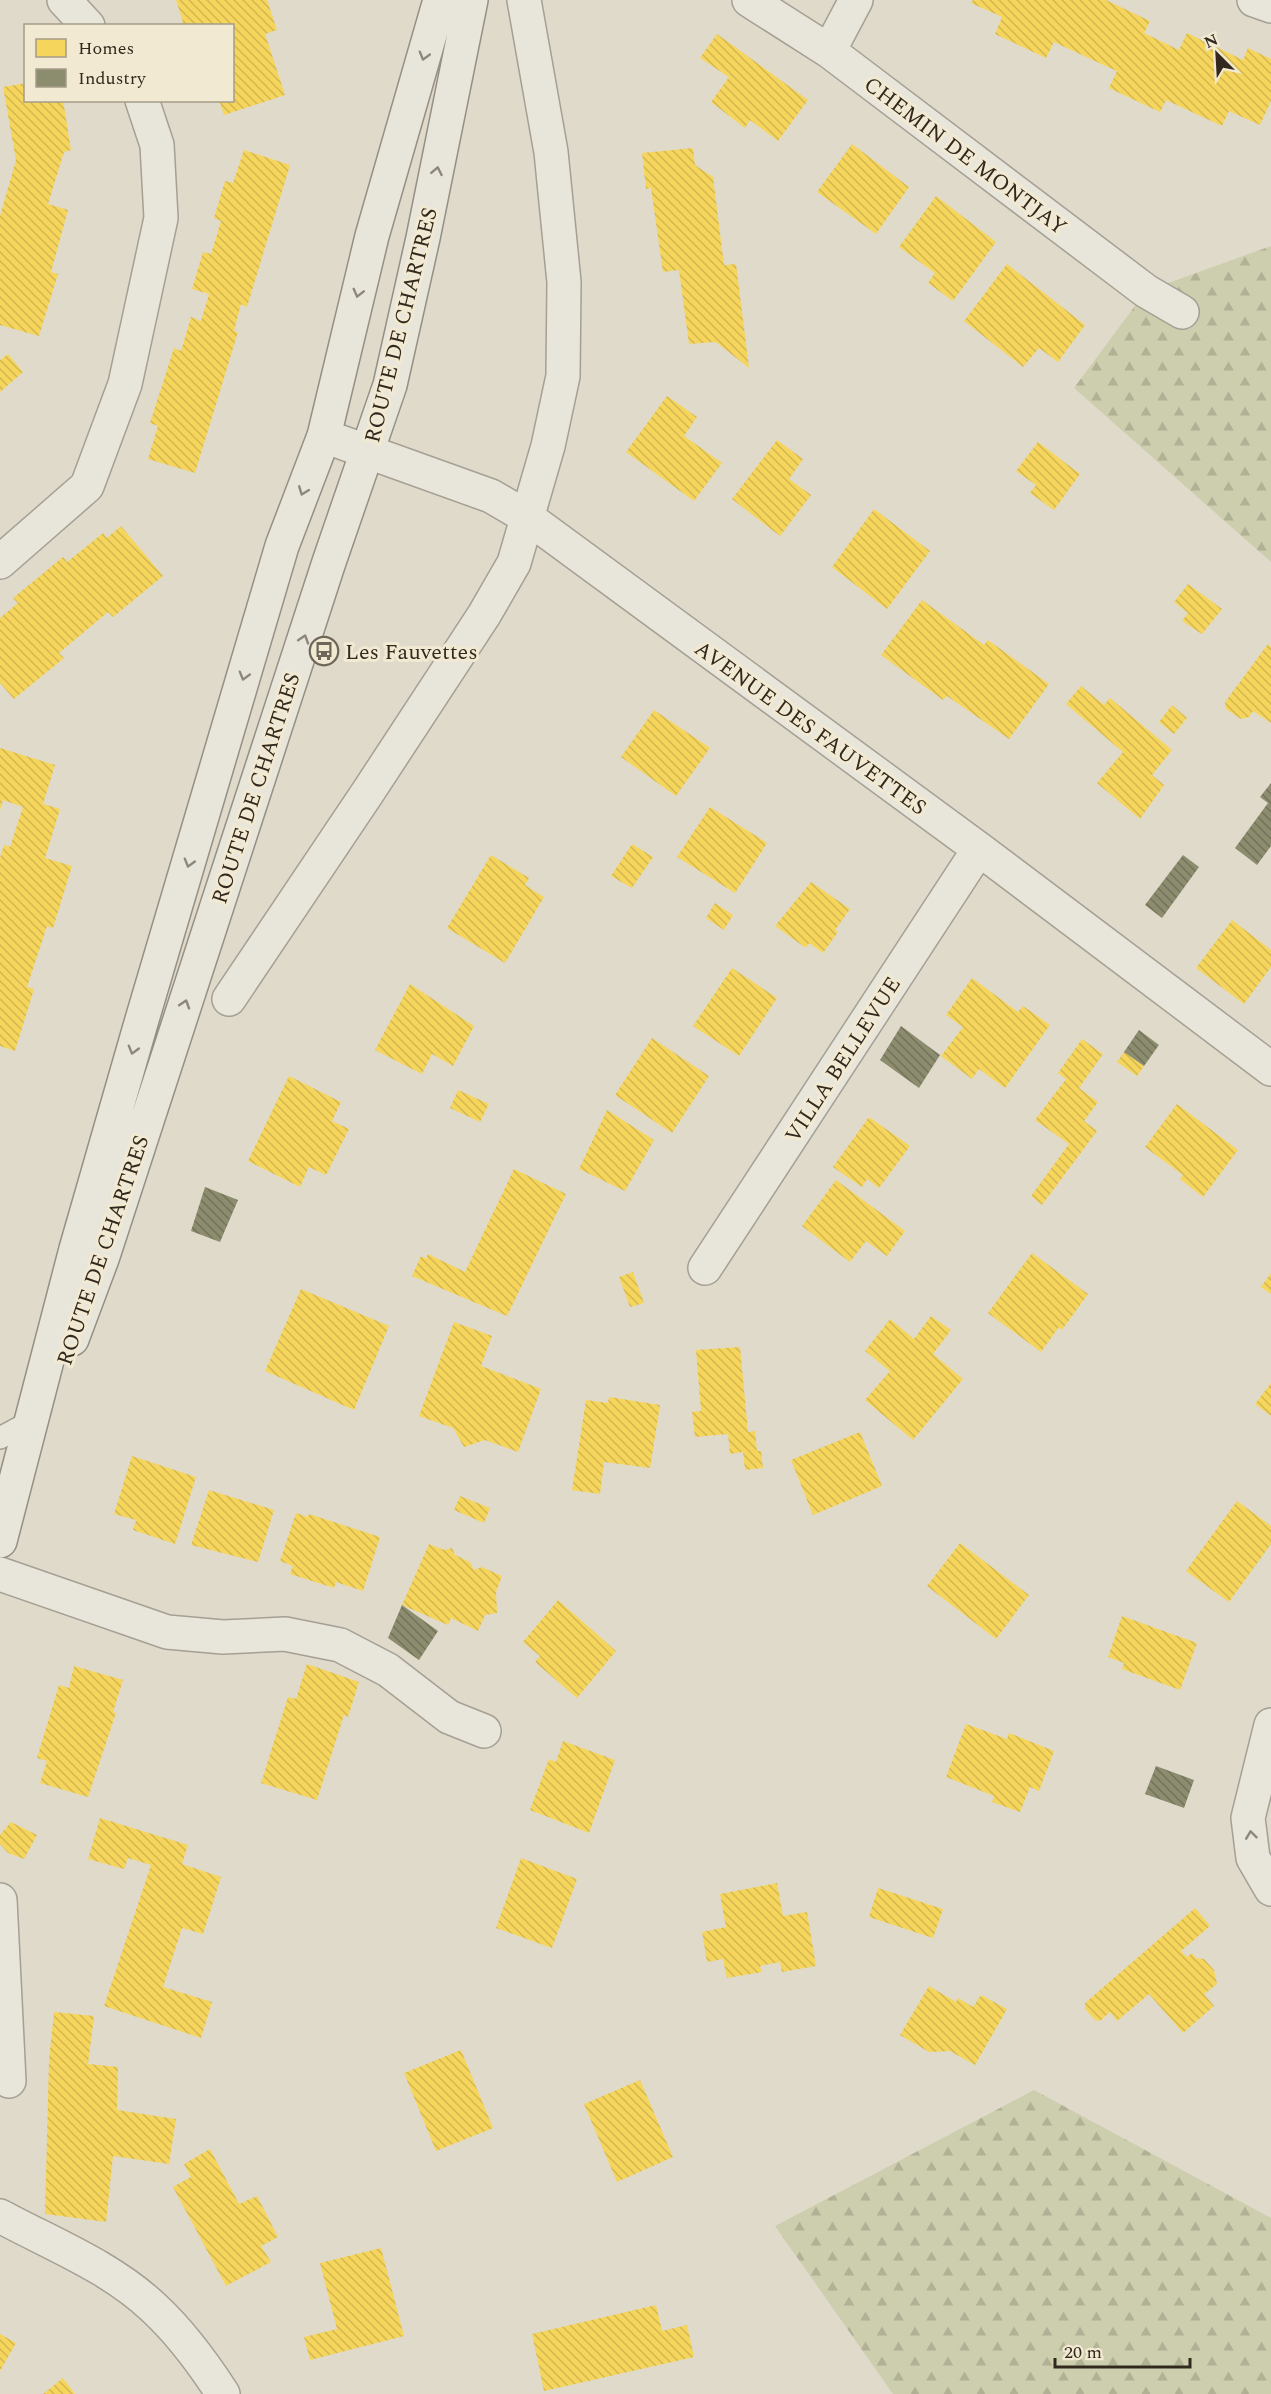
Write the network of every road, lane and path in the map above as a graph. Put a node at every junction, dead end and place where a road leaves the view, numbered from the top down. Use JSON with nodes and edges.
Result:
{"nodes":[{"id":1,"x":64,"y":0,"type":"edge"},
{"id":2,"x":440,"y":0,"type":"edge"},
{"id":3,"x":471,"y":0,"type":"edge"},
{"id":4,"x":524,"y":0,"type":"edge"},
{"id":5,"x":749,"y":0,"type":"edge"},
{"id":6,"x":856,"y":0,"type":"edge"},
{"id":7,"x":1254,"y":0,"type":"edge"},
{"id":8,"x":1271,"y":6,"type":"edge"},
{"id":9,"x":86,"y":24,"type":"edge"},
{"id":10,"x":829,"y":51,"type":"junction"},
{"id":11,"x":143,"y":102,"type":"edge"},
{"id":12,"x":1182,"y":312,"type":"dead end"},
{"id":13,"x":324,"y":436,"type":"junction"},
{"id":14,"x":369,"y":452,"type":"junction"},
{"id":15,"x":526,"y":517,"type":"junction"},
{"id":16,"x":0,"y":562,"type":"edge"},
{"id":17,"x":979,"y":849,"type":"junction"},
{"id":18,"x":229,"y":999,"type":"dead end"},
{"id":19,"x":1271,"y":1069,"type":"edge"},
{"id":20,"x":705,"y":1268,"type":"dead end"},
{"id":21,"x":33,"y":1420,"type":"junction"},
{"id":22,"x":0,"y":1438,"type":"edge"},
{"id":23,"x":14,"y":1495,"type":"junction"},
{"id":24,"x":0,"y":1541,"type":"edge"},
{"id":25,"x":0,"y":1574,"type":"edge"},
{"id":26,"x":1271,"y":1725,"type":"edge"},
{"id":27,"x":484,"y":1731,"type":"dead end"},
{"id":28,"x":1271,"y":1889,"type":"edge"},
{"id":29,"x":0,"y":1900,"type":"edge"},
{"id":30,"x":9,"y":2081,"type":"dead end"},
{"id":31,"x":0,"y":2216,"type":"edge"},
{"id":32,"x":223,"y":2394,"type":"edge"}],
"edges":[{"from":1,"to":9,"type":"street"},
{"from":2,"to":13,"type":"street","name":"ROUTE DE CHARTRES","one_way":true},
{"from":14,"to":3,"type":"street","name":"ROUTE DE CHARTRES","one_way":true},
{"from":4,"to":15,"type":"street"},
{"from":5,"to":10,"type":"street","name":"CHEMIN DE MONTJAY"},
{"from":6,"to":10,"type":"street"},
{"from":7,"to":8,"type":"street"},
{"from":10,"to":12,"type":"street","name":"CHEMIN DE MONTJAY"},
{"from":11,"to":16,"type":"street"},
{"from":13,"to":14,"type":"street","name":"AVENUE DES FAUVETTES"},
{"from":13,"to":21,"type":"street","name":"ROUTE DE CHARTRES","one_way":true},
{"from":14,"to":15,"type":"street","name":"AVENUE DES FAUVETTES"},
{"from":23,"to":14,"type":"street","name":"ROUTE DE CHARTRES","one_way":true},
{"from":15,"to":17,"type":"street","name":"AVENUE DES FAUVETTES"},
{"from":15,"to":18,"type":"street"},
{"from":17,"to":19,"type":"street","name":"AVENUE DES FAUVETTES"},
{"from":17,"to":20,"type":"street","name":"VILLA BELLEVUE"},
{"from":21,"to":22,"type":"lane"},
{"from":21,"to":23,"type":"street","name":"ROUTE DE CHARTRES"},
{"from":23,"to":24,"type":"street","name":"ROUTE DE CHARTRES"},
{"from":25,"to":27,"type":"street"},
{"from":28,"to":26,"type":"street","one_way":true},
{"from":29,"to":30,"type":"street"},
{"from":31,"to":32,"type":"street"}]}
